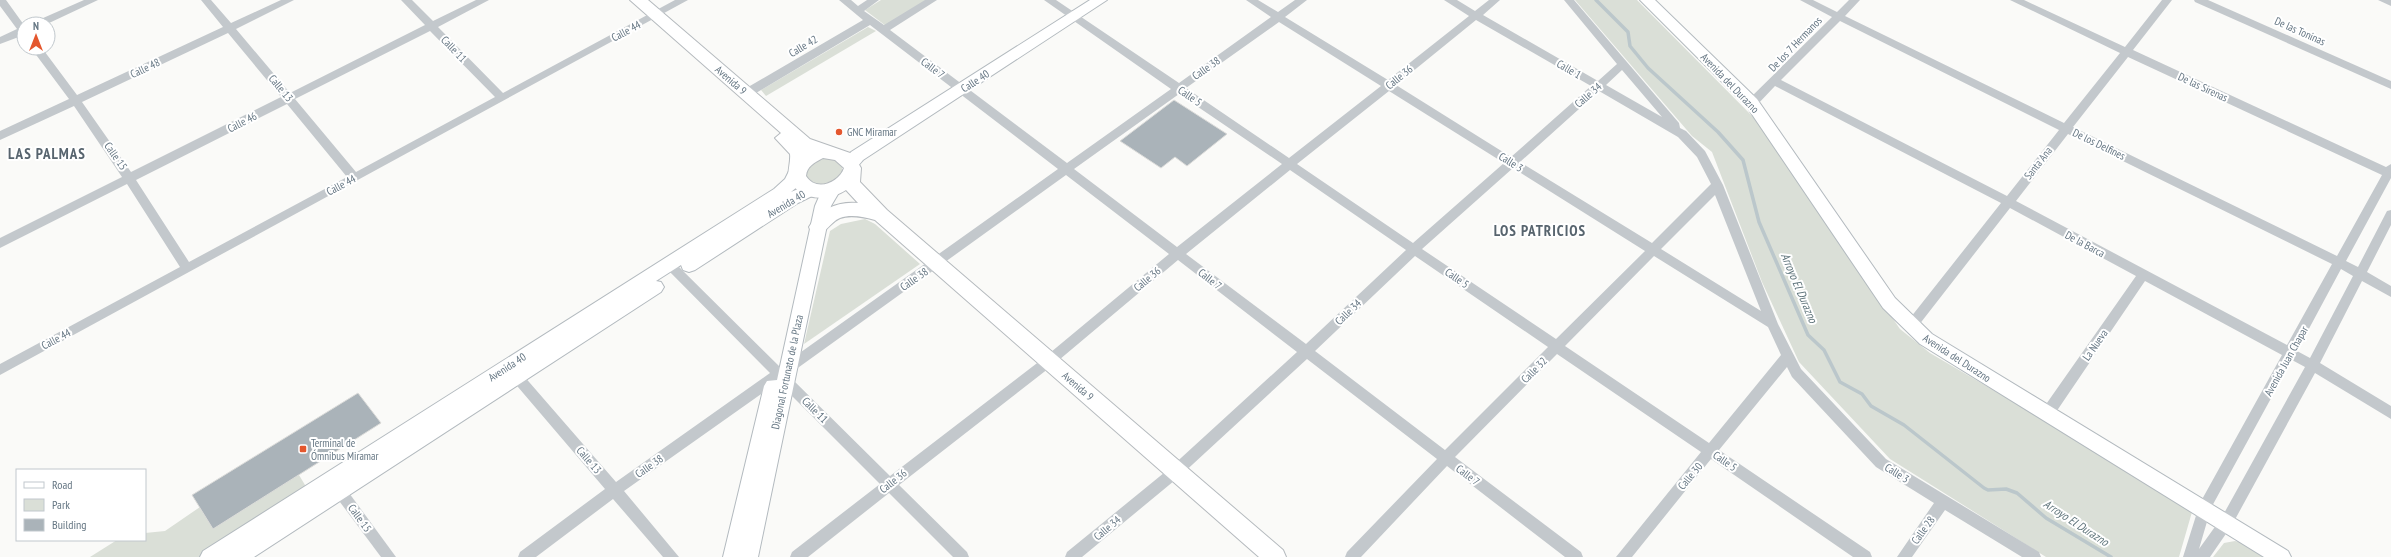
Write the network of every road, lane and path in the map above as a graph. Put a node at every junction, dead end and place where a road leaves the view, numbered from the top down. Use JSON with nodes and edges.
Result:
{"nodes":[{"id":1,"x":1,"y":0,"type":"edge"},
{"id":2,"x":93,"y":0,"type":"edge"},
{"id":3,"x":206,"y":0,"type":"edge"},
{"id":4,"x":289,"y":0,"type":"edge"},
{"id":5,"x":406,"y":0,"type":"edge"},
{"id":6,"x":484,"y":0,"type":"edge"},
{"id":7,"x":624,"y":0,"type":"edge"},
{"id":8,"x":638,"y":0,"type":"edge"},
{"id":9,"x":683,"y":0,"type":"edge"},
{"id":10,"x":844,"y":0,"type":"edge"},
{"id":11,"x":874,"y":0,"type":"edge"},
{"id":12,"x":932,"y":0,"type":"edge"},
{"id":13,"x":1049,"y":0,"type":"edge"},
{"id":14,"x":1086,"y":0,"type":"edge"},
{"id":15,"x":1100,"y":0,"type":"edge"},
{"id":16,"x":1250,"y":0,"type":"edge"},
{"id":17,"x":1302,"y":0,"type":"edge"},
{"id":18,"x":1449,"y":0,"type":"edge"},
{"id":19,"x":1495,"y":0,"type":"edge"},
{"id":20,"x":1569,"y":0,"type":"edge"},
{"id":21,"x":1647,"y":0,"type":"edge"},
{"id":22,"x":1805,"y":0,"type":"edge"},
{"id":23,"x":1855,"y":0,"type":"edge"},
{"id":24,"x":2015,"y":0,"type":"edge"},
{"id":25,"x":2167,"y":0,"type":"edge"},
{"id":26,"x":2199,"y":0,"type":"edge"},
{"id":27,"x":2383,"y":0,"type":"edge"},
{"id":28,"x":2391,"y":3,"type":"edge"},
{"id":29,"x":858,"y":10,"type":"junction"},
{"id":30,"x":1071,"y":15,"type":"junction"},
{"id":31,"x":1476,"y":15,"type":"junction"},
{"id":32,"x":56,"y":16,"type":"edge"},
{"id":33,"x":1837,"y":16,"type":"junction"},
{"id":34,"x":1278,"y":17,"type":"junction"},
{"id":35,"x":651,"y":18,"type":"junction"},
{"id":36,"x":16,"y":20,"type":"edge"},
{"id":37,"x":870,"y":20,"type":"junction"},
{"id":38,"x":432,"y":26,"type":"junction"},
{"id":39,"x":230,"y":28,"type":"junction"},
{"id":40,"x":883,"y":30,"type":"junction"},
{"id":41,"x":16,"y":34,"type":"edge"},
{"id":42,"x":0,"y":41,"type":"edge"},
{"id":43,"x":2127,"y":52,"type":"junction"},
{"id":44,"x":42,"y":56,"type":"edge"},
{"id":45,"x":1622,"y":65,"type":"junction"},
{"id":46,"x":1775,"y":82,"type":"junction"},
{"id":47,"x":1388,"y":85,"type":"junction"},
{"id":48,"x":2391,"y":85,"type":"edge"},
{"id":49,"x":1599,"y":86,"type":"junction"},
{"id":50,"x":958,"y":87,"type":"junction"},
{"id":51,"x":1178,"y":88,"type":"junction"},
{"id":52,"x":747,"y":94,"type":"junction"},
{"id":53,"x":289,"y":98,"type":"junction"},
{"id":54,"x":502,"y":98,"type":"junction"},
{"id":55,"x":77,"y":100,"type":"junction"},
{"id":56,"x":1752,"y":103,"type":"junction"},
{"id":57,"x":2065,"y":128,"type":"junction"},
{"id":58,"x":1682,"y":134,"type":"junction"},
{"id":59,"x":0,"y":136,"type":"edge"},
{"id":60,"x":832,"y":152,"type":"junction"},
{"id":61,"x":1512,"y":162,"type":"junction"},
{"id":62,"x":1290,"y":164,"type":"junction"},
{"id":63,"x":798,"y":168,"type":"junction"},
{"id":64,"x":851,"y":169,"type":"junction"},
{"id":65,"x":1067,"y":169,"type":"junction"},
{"id":66,"x":2390,"y":172,"type":"edge"},
{"id":67,"x":131,"y":177,"type":"junction"},
{"id":68,"x":355,"y":178,"type":"junction"},
{"id":69,"x":1716,"y":182,"type":"junction"},
{"id":70,"x":834,"y":188,"type":"junction"},
{"id":71,"x":811,"y":190,"type":"junction"},
{"id":72,"x":2008,"y":202,"type":"junction"},
{"id":73,"x":2369,"y":211,"type":"junction"},
{"id":74,"x":881,"y":215,"type":"junction"},
{"id":75,"x":2390,"y":219,"type":"edge"},
{"id":76,"x":818,"y":227,"type":"junction"},
{"id":77,"x":0,"y":243,"type":"edge"},
{"id":78,"x":1414,"y":249,"type":"junction"},
{"id":79,"x":1653,"y":250,"type":"junction"},
{"id":80,"x":1177,"y":254,"type":"junction"},
{"id":81,"x":936,"y":263,"type":"junction"},
{"id":82,"x":2340,"y":263,"type":"junction"},
{"id":83,"x":673,"y":268,"type":"junction"},
{"id":84,"x":187,"y":269,"type":"junction"},
{"id":85,"x":2143,"y":275,"type":"junction"},
{"id":86,"x":2361,"y":275,"type":"junction"},
{"id":87,"x":2391,"y":292,"type":"edge"},
{"id":88,"x":1772,"y":324,"type":"junction"},
{"id":89,"x":1911,"y":326,"type":"junction"},
{"id":90,"x":1557,"y":346,"type":"junction"},
{"id":91,"x":1306,"y":352,"type":"junction"},
{"id":92,"x":2291,"y":354,"type":"junction"},
{"id":93,"x":1788,"y":357,"type":"junction"},
{"id":94,"x":1049,"y":361,"type":"junction"},
{"id":95,"x":2313,"y":365,"type":"junction"},
{"id":96,"x":1,"y":366,"type":"edge"},
{"id":97,"x":518,"y":368,"type":"junction"},
{"id":98,"x":781,"y":374,"type":"junction"},
{"id":99,"x":2391,"y":413,"type":"edge"},
{"id":100,"x":2047,"y":414,"type":"junction"},
{"id":101,"x":1710,"y":451,"type":"junction"},
{"id":102,"x":1446,"y":458,"type":"junction"},
{"id":103,"x":1175,"y":472,"type":"junction"},
{"id":104,"x":889,"y":484,"type":"junction"},
{"id":105,"x":336,"y":486,"type":"junction"},
{"id":106,"x":615,"y":490,"type":"junction"},
{"id":107,"x":1943,"y":502,"type":"junction"},
{"id":108,"x":2205,"y":507,"type":"junction"},
{"id":109,"x":2227,"y":521,"type":"junction"},
{"id":110,"x":210,"y":557,"type":"edge"},
{"id":111,"x":238,"y":557,"type":"edge"},
{"id":112,"x":389,"y":557,"type":"edge"},
{"id":113,"x":525,"y":557,"type":"edge"},
{"id":114,"x":672,"y":557,"type":"edge"},
{"id":115,"x":733,"y":557,"type":"edge"},
{"id":116,"x":748,"y":557,"type":"edge"},
{"id":117,"x":797,"y":557,"type":"edge"},
{"id":118,"x":962,"y":557,"type":"edge"},
{"id":119,"x":1072,"y":557,"type":"edge"},
{"id":120,"x":1275,"y":557,"type":"edge"},
{"id":121,"x":1352,"y":557,"type":"edge"},
{"id":122,"x":1576,"y":557,"type":"edge"},
{"id":123,"x":1623,"y":557,"type":"edge"},
{"id":124,"x":1865,"y":557,"type":"edge"},
{"id":125,"x":1904,"y":557,"type":"edge"},
{"id":126,"x":2034,"y":557,"type":"edge"},
{"id":127,"x":2190,"y":557,"type":"edge"},
{"id":128,"x":2202,"y":557,"type":"edge"},
{"id":129,"x":2281,"y":557,"type":"edge"}],
"edges":[{"from":1,"to":36,"type":"street"},
{"from":2,"to":32,"type":"street"},
{"from":3,"to":39,"type":"street","name":"Calle 13"},
{"from":4,"to":39,"type":"street","name":"Calle 48"},
{"from":5,"to":38,"type":"street","name":"Calle 11"},
{"from":6,"to":38,"type":"street","name":"Calle 46"},
{"from":7,"to":35,"type":"main road","name":"Avenida 9"},
{"from":8,"to":35,"type":"main road","name":"Avenida 9"},
{"from":9,"to":35,"type":"street","name":"Calle 44"},
{"from":10,"to":29,"type":"street","name":"Calle 7"},
{"from":11,"to":29,"type":"street"},
{"from":12,"to":40,"type":"street"},
{"from":13,"to":30,"type":"street","name":"Calle 5"},
{"from":14,"to":30,"type":"main road","name":"Calle 40"},
{"from":15,"to":30,"type":"main road","name":"Calle 40"},
{"from":16,"to":34,"type":"street","name":"Calle 3"},
{"from":17,"to":34,"type":"street","name":"Calle 38"},
{"from":18,"to":31,"type":"street","name":"Calle 1"},
{"from":19,"to":31,"type":"street","name":"Calle 36"},
{"from":20,"to":45,"type":"street"},
{"from":21,"to":56,"type":"main road","name":"Avenida del Durazno"},
{"from":22,"to":33,"type":"street","name":"De los Delfines"},
{"from":23,"to":33,"type":"street","name":"De los 7 Hermanos"},
{"from":24,"to":43,"type":"street","name":"De las Sirenas"},
{"from":25,"to":43,"type":"street","name":"Santa Ana"},
{"from":26,"to":48,"type":"street","name":"De las Toninas"},
{"from":27,"to":28,"type":"street"},
{"from":29,"to":37,"type":"street","name":"Calle 7"},
{"from":30,"to":50,"type":"main road","name":"Calle 40"},
{"from":30,"to":51,"type":"street","name":"Calle 5"},
{"from":31,"to":47,"type":"street","name":"Calle 36"},
{"from":31,"to":49,"type":"street","name":"Calle 1"},
{"from":33,"to":46,"type":"street","name":"De los 7 Hermanos"},
{"from":33,"to":57,"type":"street","name":"De los Delfines"},
{"from":34,"to":47,"type":"street","name":"Calle 3"},
{"from":34,"to":51,"type":"street","name":"Calle 38"},
{"from":35,"to":52,"type":"main road","name":"Avenida 9"},
{"from":35,"to":54,"type":"street","name":"Calle 44"},
{"from":35,"to":63,"type":"main road","name":"Avenida 9"},
{"from":37,"to":40,"type":"street","name":"Calle 7"},
{"from":37,"to":52,"type":"street","name":"Calle 42"},
{"from":38,"to":53,"type":"street","name":"Calle 46"},
{"from":38,"to":54,"type":"street","name":"Calle 11"},
{"from":39,"to":53,"type":"street","name":"Calle 13"},
{"from":39,"to":55,"type":"street","name":"Calle 48"},
{"from":40,"to":50,"type":"street","name":"Calle 7"},
{"from":41,"to":42,"type":"street"},
{"from":43,"to":57,"type":"street","name":"Santa Ana"},
{"from":43,"to":66,"type":"street","name":"De las Sirenas"},
{"from":44,"to":55,"type":"street","name":"Calle 15"},
{"from":45,"to":49,"type":"street","name":"Calle 34"},
{"from":45,"to":58,"type":"street"},
{"from":46,"to":56,"type":"street","name":"De los 7 Hermanos"},
{"from":46,"to":72,"type":"street","name":"De la Barca"},
{"from":47,"to":61,"type":"street","name":"Calle 3"},
{"from":47,"to":62,"type":"street","name":"Calle 36"},
{"from":49,"to":58,"type":"street","name":"Calle 1"},
{"from":49,"to":61,"type":"street","name":"Calle 34"},
{"from":50,"to":60,"type":"main road","name":"Calle 40"},
{"from":50,"to":64,"type":"main road","name":"Calle 40"},
{"from":50,"to":65,"type":"street","name":"Calle 7"},
{"from":51,"to":62,"type":"street","name":"Calle 5"},
{"from":51,"to":65,"type":"street","name":"Calle 38"},
{"from":52,"to":60,"type":"main road","name":"Avenida 9"},
{"from":53,"to":67,"type":"street","name":"Calle 46"},
{"from":53,"to":68,"type":"street","name":"Calle 13"},
{"from":54,"to":68,"type":"street","name":"Calle 44"},
{"from":55,"to":59,"type":"street","name":"Calle 48"},
{"from":55,"to":67,"type":"street","name":"Calle 15"},
{"from":56,"to":89,"type":"main road","name":"Avenida del Durazno"},
{"from":57,"to":72,"type":"street","name":"Santa Ana"},
{"from":57,"to":82,"type":"street","name":"De los Delfines"},
{"from":58,"to":69,"type":"street","name":"Calle 1"},
{"from":60,"to":63,"type":"main road"},
{"from":60,"to":64,"type":"main road"},
{"from":61,"to":78,"type":"street","name":"Calle 34"},
{"from":61,"to":79,"type":"street","name":"Calle 3"},
{"from":62,"to":78,"type":"street","name":"Calle 5"},
{"from":62,"to":80,"type":"street","name":"Calle 36"},
{"from":63,"to":71,"type":"main road"},
{"from":63,"to":83,"type":"main road","name":"Avenida 40"},
{"from":64,"to":70,"type":"main road"},
{"from":64,"to":74,"type":"main road","name":"Avenida 9"},
{"from":65,"to":80,"type":"street","name":"Calle 7"},
{"from":65,"to":81,"type":"street","name":"Calle 38"},
{"from":66,"to":73,"type":"street","name":"Avenida Juan Chapar"},
{"from":67,"to":77,"type":"street","name":"Calle 46"},
{"from":67,"to":84,"type":"street","name":"Calle 15"},
{"from":68,"to":84,"type":"street","name":"Calle 44"},
{"from":69,"to":79,"type":"street","name":"Calle 32"},
{"from":69,"to":88,"type":"street","name":"Calle 1"},
{"from":70,"to":71,"type":"main road"},
{"from":70,"to":74,"type":"main road","name":"Avenida 9"},
{"from":70,"to":76,"type":"main road","name":"Diagonal Fortunato de la Plaza"},
{"from":71,"to":83,"type":"main road","name":"Avenida 40"},
{"from":71,"to":98,"type":"main road","name":"Diagonal Fortunato de la Plaza"},
{"from":72,"to":85,"type":"street","name":"De la Barca"},
{"from":72,"to":89,"type":"street","name":"Santa Ana"},
{"from":73,"to":75,"type":"street"},
{"from":73,"to":82,"type":"street","name":"Avenida Juan Chapar"},
{"from":74,"to":76,"type":"main road"},
{"from":74,"to":81,"type":"main road","name":"Avenida 9"},
{"from":75,"to":86,"type":"street"},
{"from":76,"to":98,"type":"main road","name":"Diagonal Fortunato de la Plaza"},
{"from":78,"to":90,"type":"street","name":"Calle 5"},
{"from":78,"to":91,"type":"street","name":"Calle 34"},
{"from":79,"to":88,"type":"street","name":"Calle 3"},
{"from":79,"to":90,"type":"street","name":"Calle 32"},
{"from":80,"to":91,"type":"street","name":"Calle 7"},
{"from":80,"to":94,"type":"street","name":"Calle 36"},
{"from":81,"to":94,"type":"main road","name":"Avenida 9"},
{"from":81,"to":98,"type":"street","name":"Calle 38"},
{"from":82,"to":86,"type":"street","name":"De los Delfines"},
{"from":82,"to":92,"type":"street","name":"Avenida Juan Chapar"},
{"from":83,"to":97,"type":"main road","name":"Avenida 40"},
{"from":83,"to":98,"type":"street","name":"Calle 11"},
{"from":84,"to":96,"type":"street","name":"Calle 44"},
{"from":85,"to":92,"type":"street","name":"De la Barca"},
{"from":85,"to":100,"type":"street","name":"La Nueva"},
{"from":86,"to":87,"type":"street","name":"De los Delfines"},
{"from":86,"to":95,"type":"street"},
{"from":88,"to":93,"type":"street","name":"Calle 3"},
{"from":89,"to":100,"type":"main road","name":"Avenida del Durazno"},
{"from":90,"to":101,"type":"street","name":"Calle 5"},
{"from":90,"to":102,"type":"street","name":"Calle 32"},
{"from":91,"to":102,"type":"street","name":"Calle 7"},
{"from":91,"to":103,"type":"street","name":"Calle 34"},
{"from":92,"to":95,"type":"street","name":"De la Barca"},
{"from":92,"to":108,"type":"street","name":"Avenida Juan Chapar"},
{"from":93,"to":101,"type":"street","name":"Calle 30"},
{"from":93,"to":107,"type":"street","name":"Calle 3"},
{"from":94,"to":103,"type":"main road","name":"Avenida 9"},
{"from":94,"to":104,"type":"street","name":"Calle 36"},
{"from":95,"to":99,"type":"street","name":"De la Barca"},
{"from":95,"to":109,"type":"street"},
{"from":97,"to":105,"type":"main road","name":"Avenida 40"},
{"from":97,"to":106,"type":"street","name":"Calle 13"},
{"from":98,"to":104,"type":"street","name":"Calle 11"},
{"from":98,"to":106,"type":"street","name":"Calle 38"},
{"from":98,"to":115,"type":"main road","name":"Diagonal Fortunato de la Plaza"},
{"from":98,"to":116,"type":"main road","name":"Diagonal Fortunato de la Plaza"},
{"from":100,"to":108,"type":"main road","name":"Avenida del Durazno"},
{"from":101,"to":123,"type":"street","name":"Calle 30"},
{"from":101,"to":124,"type":"street","name":"Calle 5"},
{"from":102,"to":121,"type":"street","name":"Calle 32"},
{"from":102,"to":122,"type":"street","name":"Calle 7"},
{"from":103,"to":119,"type":"street","name":"Calle 34"},
{"from":103,"to":120,"type":"main road","name":"Avenida 9"},
{"from":104,"to":117,"type":"street","name":"Calle 36"},
{"from":104,"to":118,"type":"street","name":"Calle 11"},
{"from":105,"to":110,"type":"main road","name":"Avenida 40"},
{"from":105,"to":111,"type":"main road","name":"Avenida 40"},
{"from":105,"to":112,"type":"street","name":"Calle 15"},
{"from":106,"to":113,"type":"street","name":"Calle 38"},
{"from":106,"to":114,"type":"street","name":"Calle 13"},
{"from":107,"to":125,"type":"street","name":"Calle 28"},
{"from":107,"to":126,"type":"street","name":"Calle 3"},
{"from":108,"to":109,"type":"main road","name":"Avenida del Durazno"},
{"from":108,"to":127,"type":"street","name":"Avenida Juan Chapar"},
{"from":109,"to":128,"type":"street"},
{"from":109,"to":129,"type":"main road","name":"Avenida del Durazno"}]}
